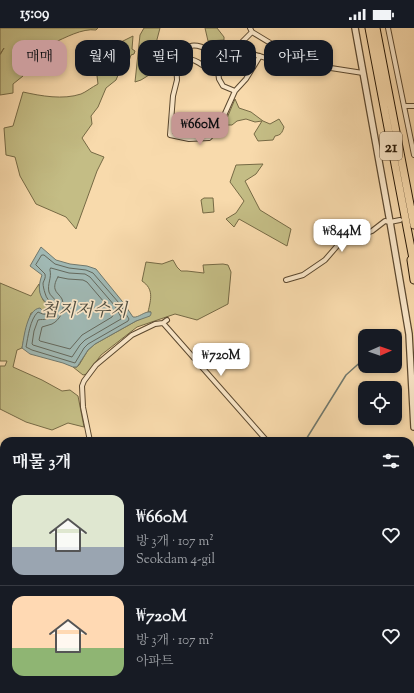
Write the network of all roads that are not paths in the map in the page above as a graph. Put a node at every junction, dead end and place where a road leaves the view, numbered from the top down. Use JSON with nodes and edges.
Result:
{"nodes":[{"id":1,"x":355,"y":28,"type":"edge"},
{"id":2,"x":369,"y":28,"type":"edge"},
{"id":3,"x":376,"y":28,"type":"edge"},
{"id":4,"x":388,"y":28,"type":"edge"},
{"id":5,"x":251,"y":30,"type":"edge"},
{"id":6,"x":243,"y":40,"type":"edge"},
{"id":7,"x":267,"y":40,"type":"edge"},
{"id":8,"x":256,"y":55,"type":"edge"},
{"id":9,"x":260,"y":56,"type":"junction"},
{"id":10,"x":264,"y":57,"type":"edge"},
{"id":11,"x":333,"y":68,"type":"edge"},
{"id":12,"x":363,"y":72,"type":"junction"},
{"id":13,"x":177,"y":76,"type":"edge"},
{"id":14,"x":219,"y":76,"type":"edge"},
{"id":15,"x":235,"y":91,"type":"junction"},
{"id":16,"x":404,"y":106,"type":"junction"},
{"id":17,"x":414,"y":106,"type":"edge"},
{"id":18,"x":414,"y":155,"type":"edge"},
{"id":19,"x":406,"y":185,"type":"junction"},
{"id":20,"x":414,"y":213,"type":"edge"},
{"id":21,"x":400,"y":220,"type":"dead end"},
{"id":22,"x":390,"y":222,"type":"junction"},
{"id":23,"x":410,"y":226,"type":"edge"},
{"id":24,"x":414,"y":264,"type":"edge"},
{"id":25,"x":286,"y":280,"type":"dead end"},
{"id":26,"x":414,"y":280,"type":"edge"},
{"id":27,"x":414,"y":427,"type":"edge"},
{"id":28,"x":89,"y":437,"type":"edge"},
{"id":29,"x":264,"y":437,"type":"edge"}],
"edges":[{"from":1,"to":12,"type":"street"},
{"from":2,"to":23,"type":"main road","number":"21"},
{"from":3,"to":19,"type":"main road","number":"21"},
{"from":4,"to":16,"type":"street"},
{"from":5,"to":6,"type":"street"},
{"from":5,"to":7,"type":"street"},
{"from":8,"to":9,"type":"street"},
{"from":9,"to":10,"type":"street"},
{"from":9,"to":15,"type":"street"},
{"from":11,"to":12,"type":"street"},
{"from":12,"to":22,"type":"street"},
{"from":13,"to":15,"type":"street"},
{"from":14,"to":15,"type":"street"},
{"from":16,"to":17,"type":"street"},
{"from":16,"to":18,"type":"street"},
{"from":19,"to":20,"type":"main road","number":"21"},
{"from":19,"to":23,"type":"main road","number":"21"},
{"from":21,"to":22,"type":"street"},
{"from":22,"to":25,"type":"street"},
{"from":22,"to":27,"type":"street"},
{"from":23,"to":24,"type":"main road","number":"21"},
{"from":23,"to":26,"type":"main road","number":"21"},
{"from":28,"to":29,"type":"street"}]}
